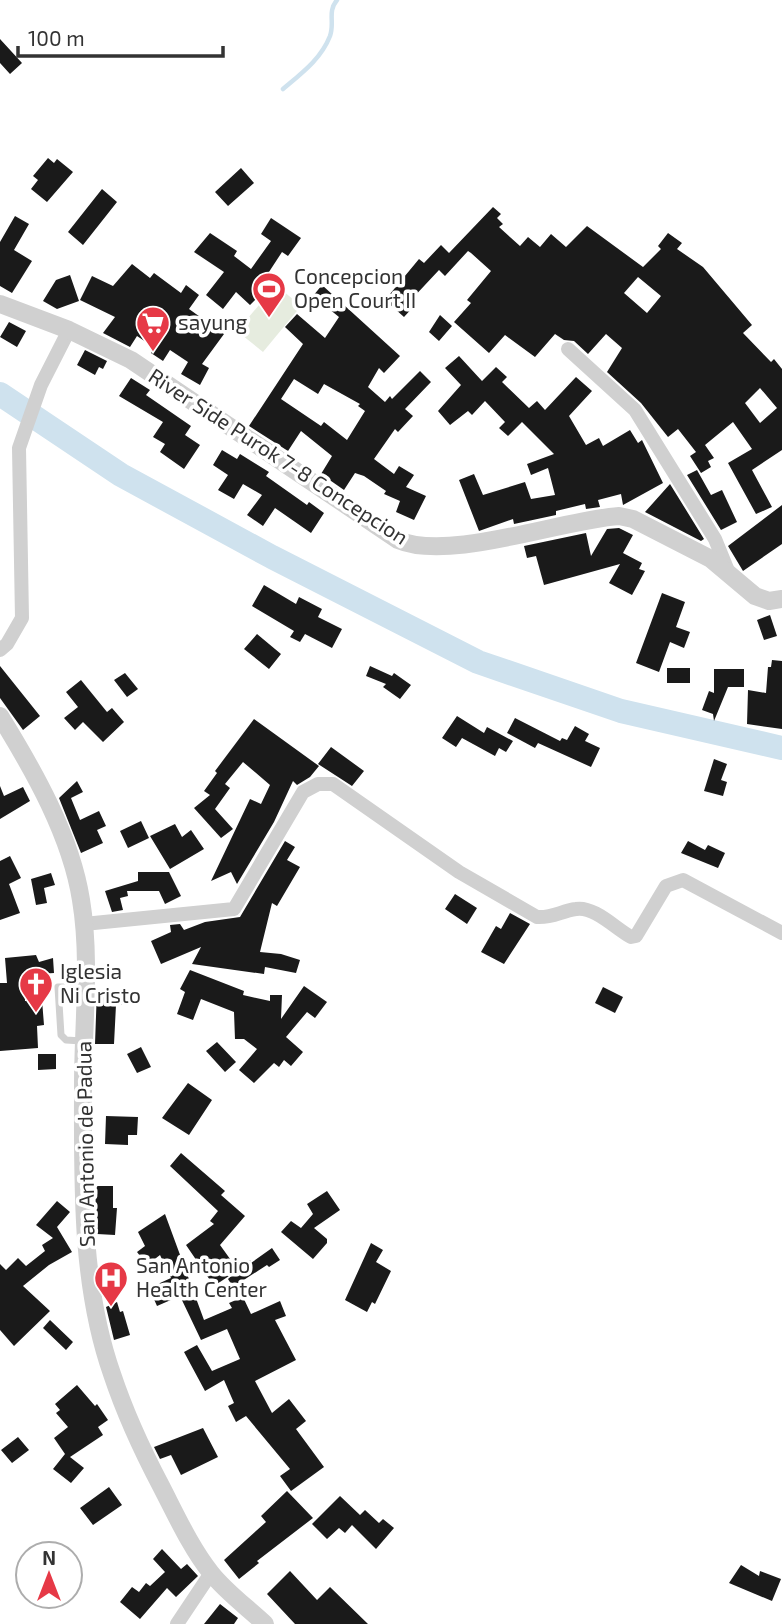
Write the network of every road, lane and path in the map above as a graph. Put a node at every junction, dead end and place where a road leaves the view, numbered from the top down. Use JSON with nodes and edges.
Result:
{"nodes":[{"id":1,"x":0,"y":304,"type":"edge"},
{"id":2,"x":69,"y":330,"type":"junction"},
{"id":3,"x":568,"y":349,"type":"dead end"},
{"id":4,"x":728,"y":571,"type":"junction"},
{"id":5,"x":782,"y":600,"type":"edge"},
{"id":6,"x":0,"y":650,"type":"edge"},
{"id":7,"x":0,"y":716,"type":"edge"},
{"id":8,"x":84,"y":924,"type":"junction"},
{"id":9,"x":782,"y":933,"type":"edge"},
{"id":10,"x":84,"y":987,"type":"junction"},
{"id":11,"x":83,"y":1041,"type":"junction"},
{"id":12,"x":211,"y":1573,"type":"junction"},
{"id":13,"x":177,"y":1624,"type":"edge"},
{"id":14,"x":265,"y":1624,"type":"edge"}],
"edges":[{"from":1,"to":2,"type":"street","name":"River Side Purok 7-8 Concepcion"},
{"from":2,"to":4,"type":"street","name":"River Side Purok 7-8 Concepcion"},
{"from":2,"to":6,"type":"street"},
{"from":3,"to":4,"type":"street"},
{"from":4,"to":5,"type":"street","name":"River Side Purok 7-8 Concepcion"},
{"from":7,"to":8,"type":"street","name":"San Antonio de Padua"},
{"from":8,"to":9,"type":"street"},
{"from":8,"to":10,"type":"street","name":"San Antonio de Padua"},
{"from":10,"to":11,"type":"street","name":"San Antonio de Padua"},
{"from":10,"to":11,"type":"lane"},
{"from":11,"to":12,"type":"street","name":"San Antonio de Padua"},
{"from":12,"to":13,"type":"street"},
{"from":12,"to":14,"type":"street","name":"San Antonio de Padua"}]}
